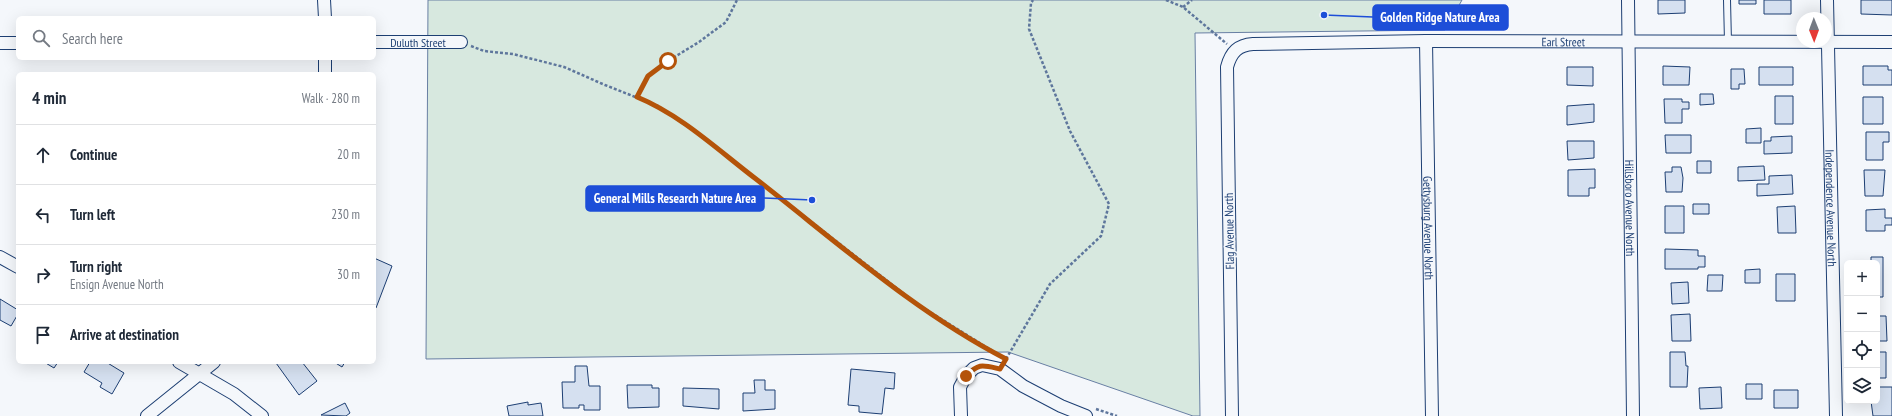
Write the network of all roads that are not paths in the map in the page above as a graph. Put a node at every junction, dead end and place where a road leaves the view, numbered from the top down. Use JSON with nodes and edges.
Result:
{"nodes":[{"id":1,"x":324,"y":0,"type":"edge"},
{"id":2,"x":1628,"y":0,"type":"edge"},
{"id":3,"x":1727,"y":0,"type":"edge"},
{"id":4,"x":1827,"y":0,"type":"edge"},
{"id":5,"x":1827,"y":12,"type":"edge"},
{"id":6,"x":325,"y":16,"type":"edge"},
{"id":7,"x":1426,"y":41,"type":"junction"},
{"id":8,"x":376,"y":42,"type":"edge"},
{"id":9,"x":461,"y":42,"type":"road end"},
{"id":10,"x":1628,"y":42,"type":"junction"},
{"id":11,"x":1728,"y":42,"type":"junction"},
{"id":12,"x":1892,"y":42,"type":"edge"},
{"id":13,"x":0,"y":43,"type":"edge"},
{"id":14,"x":16,"y":43,"type":"edge"},
{"id":15,"x":1796,"y":43,"type":"edge"},
{"id":16,"x":1832,"y":43,"type":"edge"},
{"id":17,"x":1828,"y":48,"type":"edge"},
{"id":18,"x":1236,"y":49,"type":"joint"},
{"id":19,"x":325,"y":60,"type":"edge"},
{"id":20,"x":325,"y":72,"type":"edge"},
{"id":21,"x":0,"y":257,"type":"edge"},
{"id":22,"x":16,"y":266,"type":"edge"},
{"id":23,"x":182,"y":364,"type":"edge"},
{"id":24,"x":212,"y":364,"type":"edge"},
{"id":25,"x":199,"y":374,"type":"junction"},
{"id":26,"x":147,"y":416,"type":"edge"},
{"id":27,"x":262,"y":416,"type":"edge"},
{"id":28,"x":961,"y":416,"type":"edge"},
{"id":29,"x":1086,"y":416,"type":"edge"},
{"id":30,"x":1232,"y":416,"type":"edge"},
{"id":31,"x":1432,"y":416,"type":"edge"},
{"id":32,"x":1634,"y":416,"type":"edge"},
{"id":33,"x":1836,"y":416,"type":"edge"}],
"edges":[{"from":1,"to":6,"type":"street"},
{"from":2,"to":10,"type":"street","name":"Hillsboro Avenue North"},
{"from":3,"to":11,"type":"lane"},
{"from":4,"to":5,"type":"street","name":"Independence Avenue North"},
{"from":7,"to":10,"type":"street","name":"Earl Street"},
{"from":7,"to":18,"type":"street","name":"Earl Street"},
{"from":7,"to":31,"type":"street","name":"Gettysburg Avenue North"},
{"from":8,"to":9,"type":"street","name":"Duluth Street"},
{"from":10,"to":11,"type":"street","name":"Earl Street"},
{"from":10,"to":32,"type":"street","name":"Hillsboro Avenue North"},
{"from":11,"to":15,"type":"street","name":"Earl Street"},
{"from":12,"to":16,"type":"street","name":"Earl Street"},
{"from":13,"to":14,"type":"street"},
{"from":17,"to":33,"type":"street","name":"Independence Avenue North"},
{"from":18,"to":30,"type":"street","name":"Flag Avenue North"},
{"from":19,"to":20,"type":"street"},
{"from":21,"to":22,"type":"street"},
{"from":23,"to":25,"type":"street"},
{"from":24,"to":25,"type":"street"},
{"from":25,"to":26,"type":"street"},
{"from":25,"to":27,"type":"street"},
{"from":28,"to":29,"type":"street"}]}
